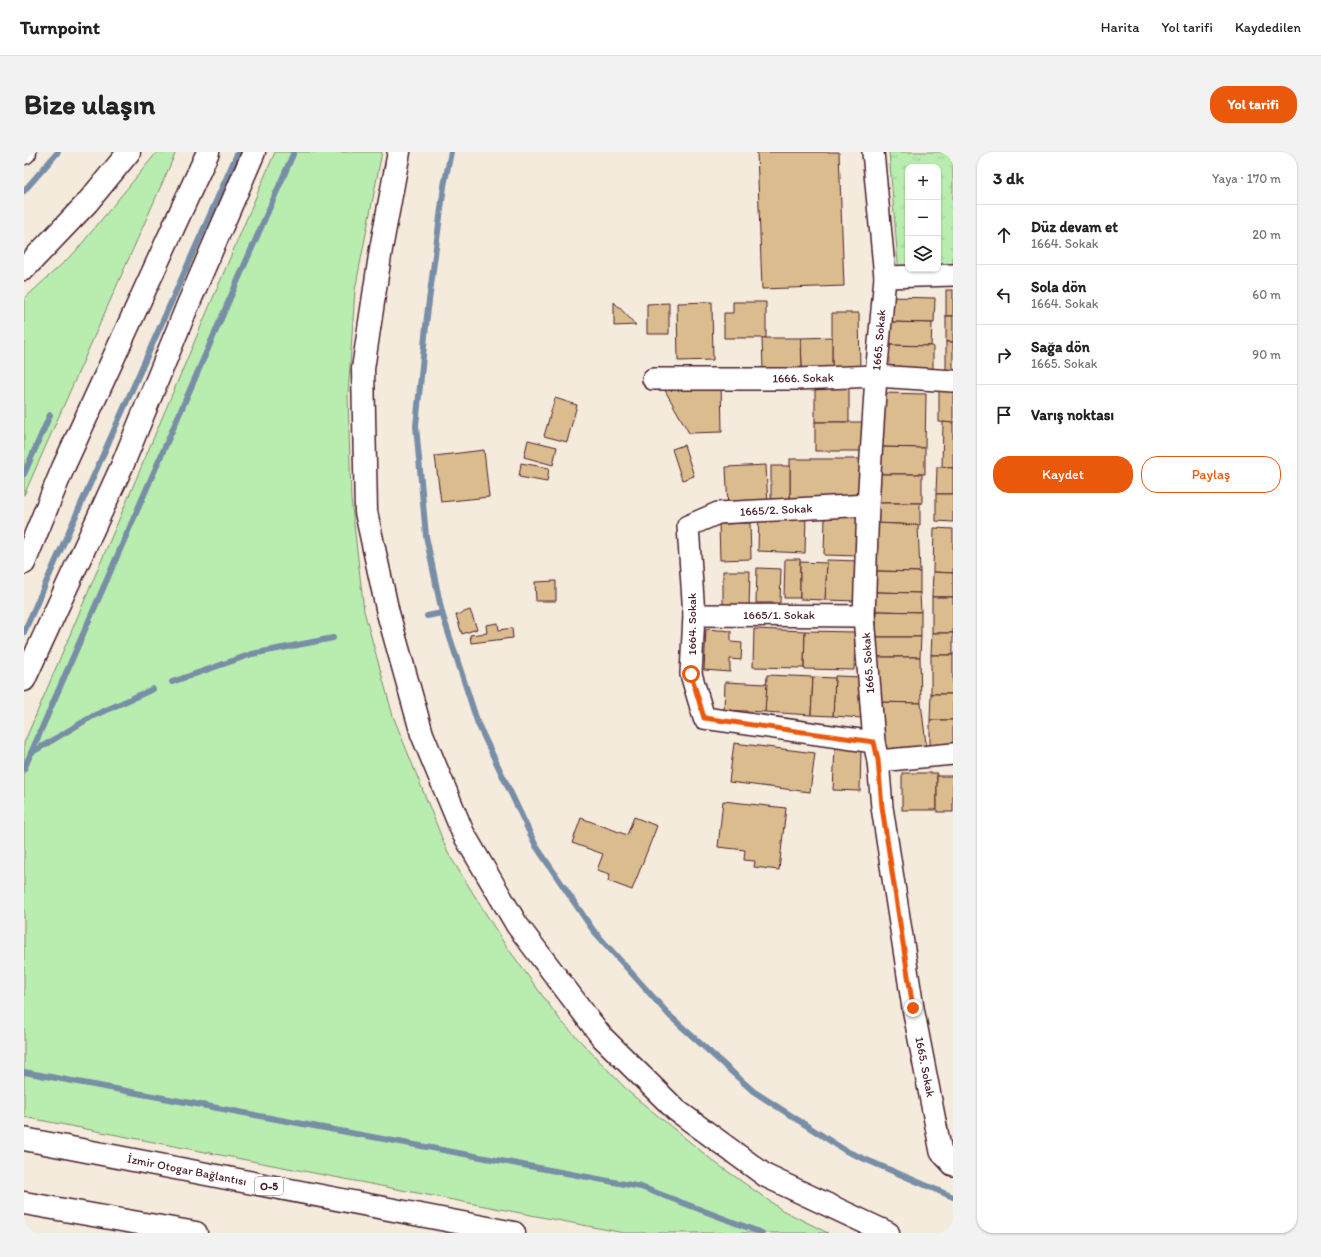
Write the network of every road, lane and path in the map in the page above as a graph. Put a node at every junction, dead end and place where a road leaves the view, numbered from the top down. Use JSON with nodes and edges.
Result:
{"nodes":[{"id":1,"x":129,"y":152,"type":"edge"},
{"id":2,"x":208,"y":152,"type":"edge"},
{"id":3,"x":254,"y":152,"type":"edge"},
{"id":4,"x":399,"y":152,"type":"edge"},
{"id":5,"x":873,"y":152,"type":"edge"},
{"id":6,"x":24,"y":269,"type":"edge"},
{"id":7,"x":953,"y":275,"type":"edge"},
{"id":8,"x":885,"y":277,"type":"junction"},
{"id":9,"x":876,"y":376,"type":"junction"},
{"id":10,"x":653,"y":378,"type":"dead end"},
{"id":11,"x":953,"y":381,"type":"edge"},
{"id":12,"x":868,"y":505,"type":"junction"},
{"id":13,"x":688,"y":526,"type":"joint"},
{"id":14,"x":24,"y":563,"type":"edge"},
{"id":15,"x":694,"y":615,"type":"junction"},
{"id":16,"x":864,"y":616,"type":"junction"},
{"id":17,"x":24,"y":680,"type":"edge"},
{"id":18,"x":876,"y":751,"type":"junction"},
{"id":19,"x":953,"y":754,"type":"edge"},
{"id":20,"x":24,"y":1139,"type":"edge"},
{"id":21,"x":953,"y":1165,"type":"edge"},
{"id":22,"x":24,"y":1203,"type":"edge"},
{"id":23,"x":196,"y":1233,"type":"edge"},
{"id":24,"x":514,"y":1233,"type":"edge"},
{"id":25,"x":888,"y":1233,"type":"edge"}],
"edges":[{"from":1,"to":6,"type":"highway"},
{"from":2,"to":14,"type":"highway"},
{"from":3,"to":17,"type":"highway"},
{"from":4,"to":25,"type":"highway"},
{"from":5,"to":8,"type":"street","name":"1665. Sokak"},
{"from":7,"to":8,"type":"street"},
{"from":8,"to":9,"type":"street","name":"1665. Sokak"},
{"from":9,"to":10,"type":"street","name":"1666. Sokak"},
{"from":9,"to":11,"type":"street","name":"1666. Sokak"},
{"from":9,"to":12,"type":"street","name":"1665. Sokak"},
{"from":12,"to":13,"type":"street","name":"1665/2. Sokak"},
{"from":12,"to":16,"type":"street","name":"1665. Sokak"},
{"from":13,"to":15,"type":"street","name":"1664. Sokak"},
{"from":15,"to":16,"type":"street","name":"1665/1. Sokak"},
{"from":15,"to":18,"type":"street","name":"1664. Sokak"},
{"from":16,"to":18,"type":"street","name":"1665. Sokak"},
{"from":18,"to":19,"type":"street","name":"1664. Sokak"},
{"from":18,"to":21,"type":"street","name":"1665. Sokak"},
{"from":20,"to":24,"type":"highway","name":"İzmir Otogar Bağlantısı","number":"O-5"},
{"from":22,"to":23,"type":"highway"}]}
